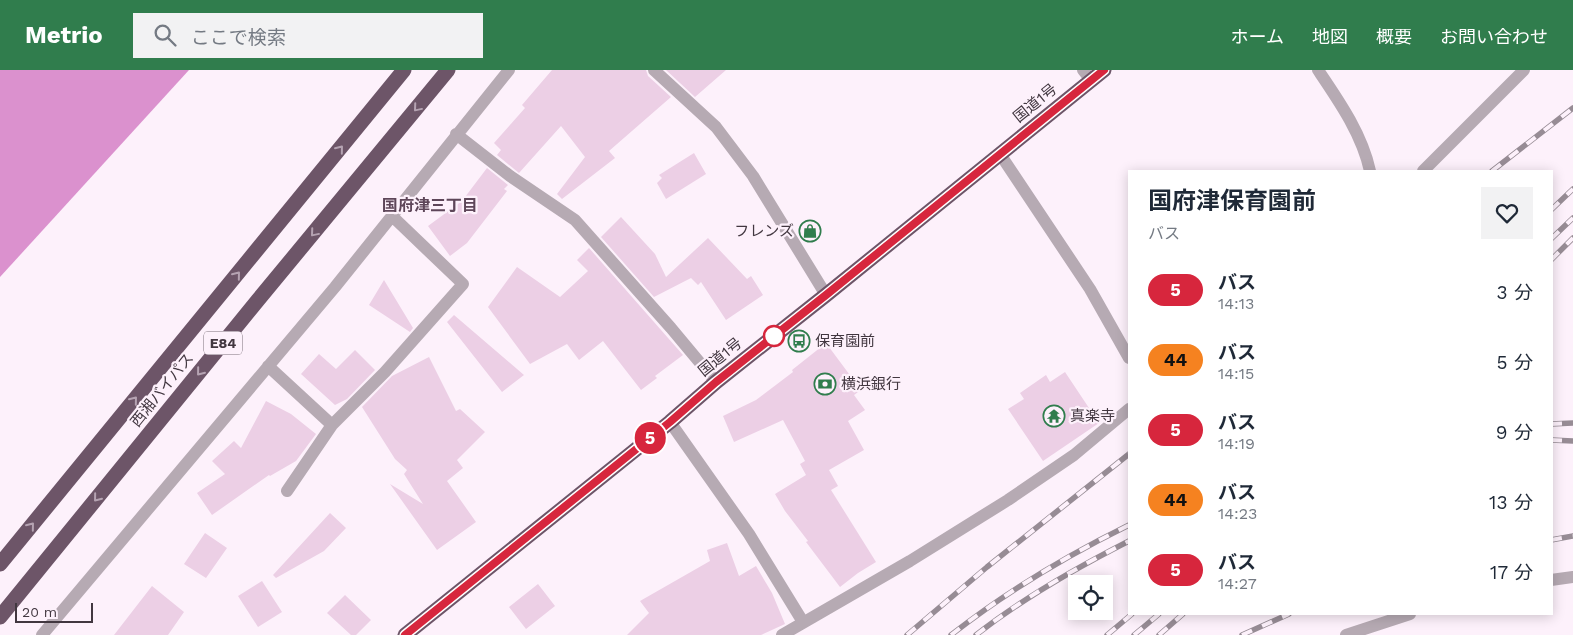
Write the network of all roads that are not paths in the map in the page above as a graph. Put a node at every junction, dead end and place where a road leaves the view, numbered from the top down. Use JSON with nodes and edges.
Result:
{"nodes":[{"id":1,"x":404,"y":70,"type":"edge"},
{"id":2,"x":448,"y":70,"type":"edge"},
{"id":3,"x":509,"y":70,"type":"edge"},
{"id":4,"x":654,"y":70,"type":"edge"},
{"id":5,"x":1104,"y":70,"type":"edge"},
{"id":6,"x":1318,"y":70,"type":"edge"},
{"id":7,"x":1524,"y":70,"type":"edge"},
{"id":8,"x":1087,"y":75,"type":"edge"},
{"id":9,"x":456,"y":134,"type":"junction"},
{"id":10,"x":1000,"y":154,"type":"junction"},
{"id":11,"x":1370,"y":170,"type":"edge"},
{"id":12,"x":1424,"y":170,"type":"edge"},
{"id":13,"x":392,"y":216,"type":"junction"},
{"id":14,"x":826,"y":295,"type":"junction"},
{"id":15,"x":1128,"y":356,"type":"edge"},
{"id":16,"x":268,"y":366,"type":"junction"},
{"id":17,"x":716,"y":382,"type":"junction"},
{"id":18,"x":1128,"y":410,"type":"edge"},
{"id":19,"x":670,"y":422,"type":"junction"},
{"id":20,"x":332,"y":424,"type":"junction"},
{"id":21,"x":287,"y":491,"type":"dead end"},
{"id":22,"x":0,"y":564,"type":"edge"},
{"id":23,"x":1573,"y":577,"type":"edge"},
{"id":24,"x":1553,"y":580,"type":"edge"},
{"id":25,"x":1407,"y":615,"type":"edge"},
{"id":26,"x":0,"y":617,"type":"edge"},
{"id":27,"x":803,"y":622,"type":"junction"},
{"id":28,"x":42,"y":635,"type":"edge"},
{"id":29,"x":405,"y":635,"type":"edge"},
{"id":30,"x":782,"y":635,"type":"edge"},
{"id":31,"x":1346,"y":635,"type":"edge"}],
"edges":[{"from":22,"to":1,"type":"highway","name":"西湘バイパス","number":"E84","one_way":true},
{"from":2,"to":26,"type":"highway","name":"西湘バイパス","number":"E84","one_way":true},
{"from":3,"to":9,"type":"street"},
{"from":4,"to":14,"type":"street"},
{"from":5,"to":8,"type":"highway","name":"国道1号"},
{"from":6,"to":11,"type":"street"},
{"from":7,"to":12,"type":"street"},
{"from":8,"to":10,"type":"highway","name":"国道1号"},
{"from":9,"to":13,"type":"street"},
{"from":9,"to":17,"type":"street"},
{"from":10,"to":14,"type":"highway","name":"国道1号"},
{"from":10,"to":15,"type":"street"},
{"from":13,"to":16,"type":"street"},
{"from":13,"to":20,"type":"street"},
{"from":14,"to":17,"type":"highway","name":"国道1号"},
{"from":16,"to":20,"type":"street"},
{"from":16,"to":28,"type":"street"},
{"from":17,"to":19,"type":"highway","name":"国道1号"},
{"from":18,"to":27,"type":"street"},
{"from":19,"to":27,"type":"street"},
{"from":19,"to":29,"type":"highway","name":"国道1号"},
{"from":20,"to":21,"type":"street"},
{"from":23,"to":24,"type":"street"},
{"from":25,"to":31,"type":"street"},
{"from":27,"to":30,"type":"street"}]}
